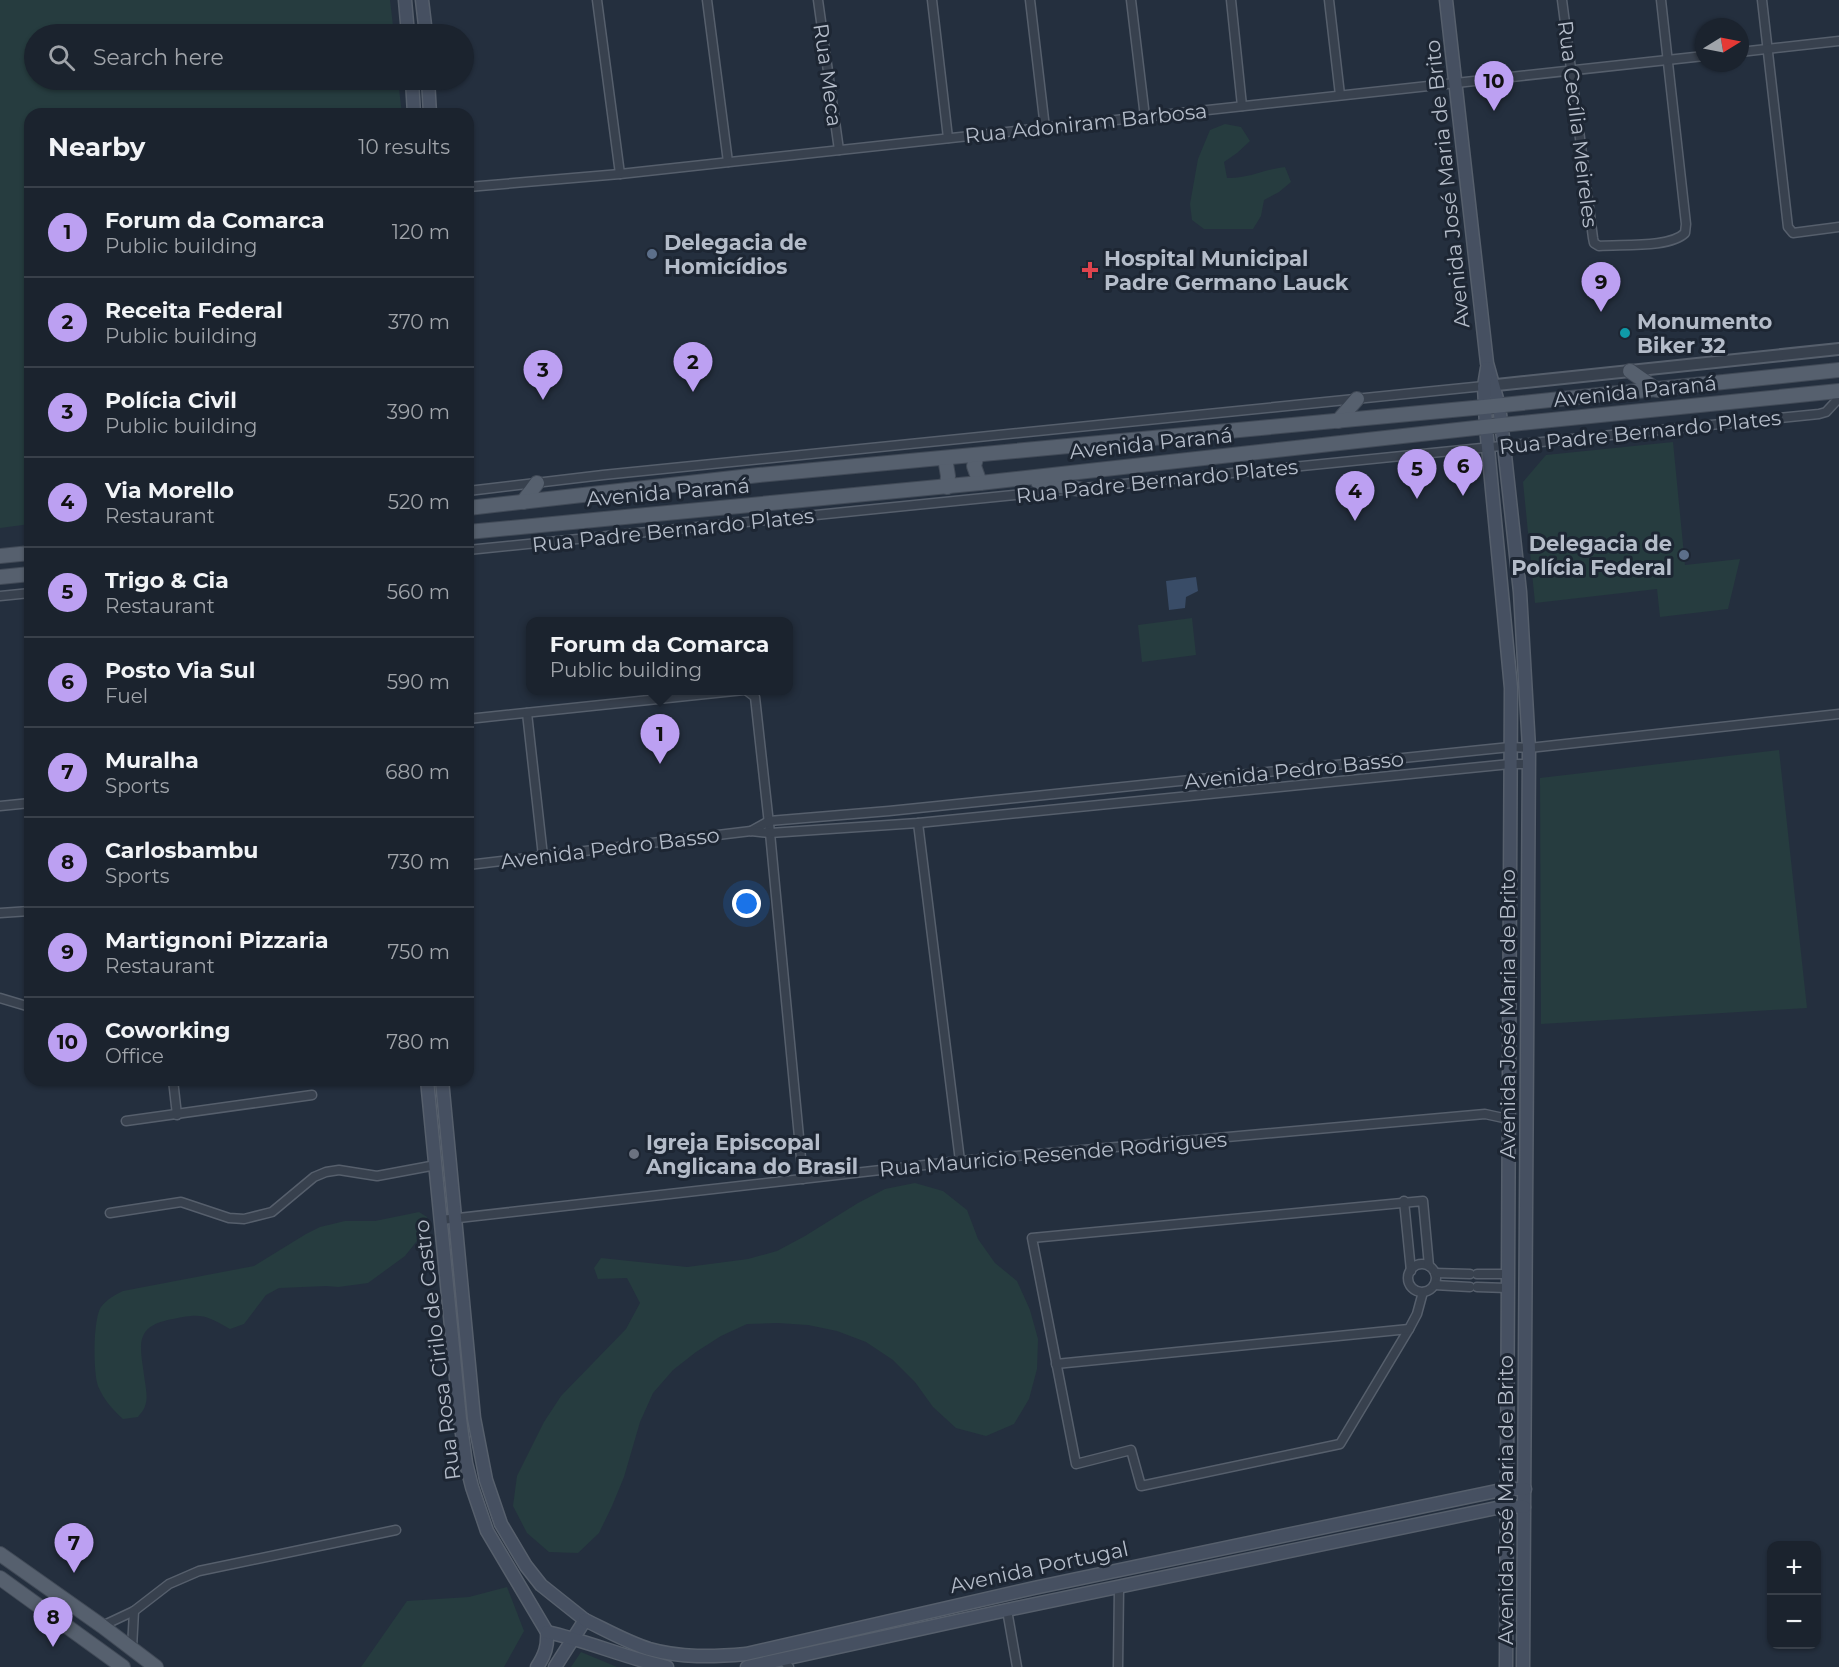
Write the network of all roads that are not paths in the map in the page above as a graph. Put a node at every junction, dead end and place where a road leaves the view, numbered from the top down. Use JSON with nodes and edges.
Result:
{"nodes":[{"id":1,"x":405,"y":0,"type":"edge"},
{"id":2,"x":422,"y":0,"type":"edge"},
{"id":3,"x":597,"y":0,"type":"edge"},
{"id":4,"x":707,"y":0,"type":"edge"},
{"id":5,"x":818,"y":0,"type":"edge"},
{"id":6,"x":932,"y":0,"type":"edge"},
{"id":7,"x":1030,"y":0,"type":"edge"},
{"id":8,"x":1131,"y":0,"type":"edge"},
{"id":9,"x":1231,"y":0,"type":"edge"},
{"id":10,"x":1329,"y":0,"type":"edge"},
{"id":11,"x":1446,"y":0,"type":"edge"},
{"id":12,"x":1562,"y":0,"type":"edge"},
{"id":13,"x":1661,"y":0,"type":"edge"},
{"id":14,"x":1762,"y":0,"type":"edge"},
{"id":15,"x":407,"y":24,"type":"edge"},
{"id":16,"x":425,"y":24,"type":"edge"},
{"id":17,"x":1839,"y":41,"type":"edge"},
{"id":18,"x":1767,"y":49,"type":"junction"},
{"id":19,"x":1749,"y":51,"type":"edge"},
{"id":20,"x":1695,"y":57,"type":"edge"},
{"id":21,"x":1667,"y":61,"type":"junction"},
{"id":22,"x":1571,"y":72,"type":"junction"},
{"id":23,"x":1456,"y":84,"type":"junction"},
{"id":24,"x":412,"y":90,"type":"edge"},
{"id":25,"x":429,"y":90,"type":"edge"},
{"id":26,"x":1340,"y":95,"type":"junction"},
{"id":27,"x":1242,"y":106,"type":"junction"},
{"id":28,"x":413,"y":108,"type":"edge"},
{"id":29,"x":430,"y":108,"type":"edge"},
{"id":30,"x":1145,"y":117,"type":"junction"},
{"id":31,"x":1045,"y":128,"type":"junction"},
{"id":32,"x":948,"y":138,"type":"junction"},
{"id":33,"x":839,"y":150,"type":"junction"},
{"id":34,"x":728,"y":162,"type":"junction"},
{"id":35,"x":620,"y":174,"type":"junction"},
{"id":36,"x":474,"y":186,"type":"edge"},
{"id":37,"x":1839,"y":227,"type":"edge"},
{"id":38,"x":1839,"y":349,"type":"edge"},
{"id":39,"x":1839,"y":370,"type":"edge"},
{"id":40,"x":1630,"y":371,"type":"junction"},
{"id":41,"x":1489,"y":386,"type":"junction"},
{"id":42,"x":1657,"y":390,"type":"junction"},
{"id":43,"x":1839,"y":391,"type":"edge"},
{"id":44,"x":1839,"y":398,"type":"edge"},
{"id":45,"x":1357,"y":399,"type":"junction"},
{"id":46,"x":1499,"y":406,"type":"junction"},
{"id":47,"x":1484,"y":407,"type":"junction"},
{"id":48,"x":1338,"y":421,"type":"junction"},
{"id":49,"x":1502,"y":425,"type":"junction"},
{"id":50,"x":1485,"y":427,"type":"junction"},
{"id":51,"x":1504,"y":446,"type":"junction"},
{"id":52,"x":1488,"y":448,"type":"junction"},
{"id":53,"x":977,"y":455,"type":"junction"},
{"id":54,"x":945,"y":458,"type":"junction"},
{"id":55,"x":1015,"y":479,"type":"junction"},
{"id":56,"x":537,"y":483,"type":"junction"},
{"id":57,"x":980,"y":483,"type":"junction"},
{"id":58,"x":947,"y":487,"type":"junction"},
{"id":59,"x":1079,"y":489,"type":"junction"},
{"id":60,"x":474,"y":490,"type":"edge"},
{"id":61,"x":523,"y":502,"type":"junction"},
{"id":62,"x":474,"y":507,"type":"edge"},
{"id":63,"x":474,"y":531,"type":"edge"},
{"id":64,"x":474,"y":549,"type":"edge"},
{"id":65,"x":24,"y":553,"type":"edge"},
{"id":66,"x":0,"y":556,"type":"edge"},
{"id":67,"x":24,"y":575,"type":"edge"},
{"id":68,"x":0,"y":577,"type":"edge"},
{"id":69,"x":1500,"y":591,"type":"junction"},
{"id":70,"x":1520,"y":592,"type":"junction"},
{"id":71,"x":24,"y":594,"type":"edge"},
{"id":72,"x":0,"y":596,"type":"edge"},
{"id":73,"x":707,"y":695,"type":"edge"},
{"id":74,"x":752,"y":695,"type":"edge"},
{"id":75,"x":527,"y":713,"type":"junction"},
{"id":76,"x":1839,"y":714,"type":"edge"},
{"id":77,"x":474,"y":718,"type":"edge"},
{"id":78,"x":1510,"y":747,"type":"junction"},
{"id":79,"x":1529,"y":748,"type":"junction"},
{"id":80,"x":1510,"y":764,"type":"junction"},
{"id":81,"x":1528,"y":764,"type":"junction"},
{"id":82,"x":24,"y":804,"type":"edge"},
{"id":83,"x":0,"y":806,"type":"edge"},
{"id":84,"x":769,"y":821,"type":"junction"},
{"id":85,"x":918,"y":823,"type":"junction"},
{"id":86,"x":751,"y":831,"type":"junction"},
{"id":87,"x":770,"y":833,"type":"junction"},
{"id":88,"x":543,"y":856,"type":"junction"},
{"id":89,"x":474,"y":864,"type":"edge"},
{"id":90,"x":24,"y":912,"type":"edge"},
{"id":91,"x":0,"y":914,"type":"edge"},
{"id":92,"x":0,"y":998,"type":"edge"},
{"id":93,"x":24,"y":1005,"type":"edge"},
{"id":94,"x":174,"y":1086,"type":"edge"},
{"id":95,"x":428,"y":1086,"type":"edge"},
{"id":96,"x":443,"y":1086,"type":"edge"},
{"id":97,"x":312,"y":1095,"type":"dead end"},
{"id":98,"x":177,"y":1115,"type":"junction"},
{"id":99,"x":1508,"y":1119,"type":"junction"},
{"id":100,"x":126,"y":1121,"type":"dead end"},
{"id":101,"x":960,"y":1161,"type":"junction"},
{"id":102,"x":436,"y":1165,"type":"junction"},
{"id":103,"x":803,"y":1179,"type":"junction"},
{"id":104,"x":1404,"y":1202,"type":"junction"},
{"id":105,"x":110,"y":1213,"type":"dead end"},
{"id":106,"x":455,"y":1219,"type":"junction"},
{"id":107,"x":441,"y":1220,"type":"junction"},
{"id":108,"x":1432,"y":1269,"type":"junction"},
{"id":109,"x":1410,"y":1271,"type":"junction"},
{"id":110,"x":1471,"y":1274,"type":"junction"},
{"id":111,"x":1508,"y":1274,"type":"junction"},
{"id":112,"x":1434,"y":1286,"type":"junction"},
{"id":113,"x":1471,"y":1287,"type":"junction"},
{"id":114,"x":1508,"y":1288,"type":"junction"},
{"id":115,"x":1423,"y":1292,"type":"junction"},
{"id":116,"x":1409,"y":1329,"type":"junction"},
{"id":117,"x":1056,"y":1364,"type":"junction"},
{"id":118,"x":474,"y":1418,"type":"junction"},
{"id":119,"x":460,"y":1419,"type":"junction"},
{"id":120,"x":1506,"y":1489,"type":"junction"},
{"id":121,"x":1525,"y":1489,"type":"junction"},
{"id":122,"x":1506,"y":1506,"type":"junction"},
{"id":123,"x":1524,"y":1507,"type":"junction"},
{"id":124,"x":501,"y":1524,"type":"junction"},
{"id":125,"x":396,"y":1530,"type":"dead end"},
{"id":126,"x":488,"y":1531,"type":"junction"},
{"id":127,"x":0,"y":1554,"type":"edge"},
{"id":128,"x":0,"y":1578,"type":"edge"},
{"id":129,"x":1119,"y":1588,"type":"junction"},
{"id":130,"x":1007,"y":1610,"type":"junction"},
{"id":131,"x":134,"y":1611,"type":"junction"},
{"id":132,"x":585,"y":1620,"type":"junction"},
{"id":133,"x":102,"y":1626,"type":"junction"},
{"id":134,"x":547,"y":1632,"type":"junction"},
{"id":135,"x":575,"y":1638,"type":"junction"},
{"id":136,"x":132,"y":1648,"type":"junction"},
{"id":137,"x":786,"y":1663,"type":"edge"},
{"id":138,"x":123,"y":1667,"type":"edge"},
{"id":139,"x":156,"y":1667,"type":"edge"},
{"id":140,"x":537,"y":1667,"type":"edge"},
{"id":141,"x":555,"y":1667,"type":"edge"},
{"id":142,"x":668,"y":1667,"type":"edge"},
{"id":143,"x":747,"y":1667,"type":"edge"},
{"id":144,"x":1017,"y":1667,"type":"edge"},
{"id":145,"x":1118,"y":1667,"type":"edge"},
{"id":146,"x":1506,"y":1667,"type":"edge"},
{"id":147,"x":1523,"y":1667,"type":"edge"}],
"edges":[{"from":1,"to":15,"type":"main road"},
{"from":2,"to":16,"type":"main road"},
{"from":3,"to":35,"type":"street"},
{"from":4,"to":34,"type":"street"},
{"from":5,"to":33,"type":"street","name":"Rua Meca"},
{"from":6,"to":32,"type":"street"},
{"from":7,"to":31,"type":"street"},
{"from":8,"to":30,"type":"street"},
{"from":9,"to":27,"type":"street"},
{"from":10,"to":26,"type":"street"},
{"from":11,"to":23,"type":"main road","name":"Avenida José Maria de Brito"},
{"from":12,"to":22,"type":"street","name":"Rua Cecília Meireles"},
{"from":13,"to":21,"type":"street"},
{"from":14,"to":18,"type":"street"},
{"from":17,"to":18,"type":"street"},
{"from":18,"to":19,"type":"street"},
{"from":18,"to":37,"type":"street"},
{"from":20,"to":21,"type":"street","name":"Rua Adoniram Barbosa"},
{"from":21,"to":22,"type":"street","name":"Rua Adoniram Barbosa"},
{"from":21,"to":22,"type":"street","name":"Rua Cecília Meireles"},
{"from":22,"to":23,"type":"street","name":"Rua Adoniram Barbosa"},
{"from":23,"to":26,"type":"street","name":"Rua Adoniram Barbosa"},
{"from":23,"to":41,"type":"main road","name":"Avenida José Maria de Brito"},
{"from":24,"to":28,"type":"main road"},
{"from":25,"to":29,"type":"main road"},
{"from":26,"to":27,"type":"street","name":"Rua Adoniram Barbosa"},
{"from":27,"to":30,"type":"street","name":"Rua Adoniram Barbosa"},
{"from":30,"to":31,"type":"street","name":"Rua Adoniram Barbosa"},
{"from":31,"to":32,"type":"street","name":"Rua Adoniram Barbosa"},
{"from":32,"to":33,"type":"street","name":"Rua Adoniram Barbosa"},
{"from":33,"to":34,"type":"street","name":"Rua Adoniram Barbosa"},
{"from":34,"to":35,"type":"street","name":"Rua Adoniram Barbosa"},
{"from":35,"to":36,"type":"street","name":"Rua Adoniram Barbosa"},
{"from":38,"to":40,"type":"street","name":"Avenida Paraná"},
{"from":39,"to":42,"type":"main road","name":"Avenida Paraná"},
{"from":40,"to":41,"type":"street","name":"Avenida Paraná"},
{"from":40,"to":42,"type":"main road"},
{"from":41,"to":45,"type":"street"},
{"from":41,"to":46,"type":"main road","name":"Avenida José Maria de Brito"},
{"from":41,"to":47,"type":"main road","name":"Avenida José Maria de Brito"},
{"from":42,"to":46,"type":"main road","name":"Avenida Paraná"},
{"from":43,"to":49,"type":"main road","name":"Avenida Paraná"},
{"from":44,"to":51,"type":"street","name":"Rua Padre Bernardo Plates"},
{"from":45,"to":48,"type":"main road"},
{"from":45,"to":56,"type":"street"},
{"from":46,"to":47,"type":"main road","name":"Avenida Paraná"},
{"from":46,"to":49,"type":"main road","name":"Avenida José Maria de Brito"},
{"from":47,"to":48,"type":"main road","name":"Avenida Paraná"},
{"from":47,"to":50,"type":"main road","name":"Avenida José Maria de Brito"},
{"from":48,"to":53,"type":"main road","name":"Avenida Paraná"},
{"from":49,"to":50,"type":"main road","name":"Avenida Paraná"},
{"from":49,"to":51,"type":"main road","name":"Avenida José Maria de Brito"},
{"from":50,"to":52,"type":"main road","name":"Avenida José Maria de Brito"},
{"from":50,"to":55,"type":"main road","name":"Avenida Paraná"},
{"from":51,"to":52,"type":"street","name":"Rua Padre Bernardo Plates"},
{"from":51,"to":70,"type":"main road","name":"Avenida José Maria de Brito"},
{"from":52,"to":59,"type":"street","name":"Rua Padre Bernardo Plates"},
{"from":52,"to":69,"type":"main road","name":"Avenida José Maria de Brito"},
{"from":53,"to":54,"type":"main road","name":"Avenida Paraná"},
{"from":53,"to":57,"type":"main road"},
{"from":54,"to":58,"type":"main road"},
{"from":54,"to":61,"type":"main road","name":"Avenida Paraná"},
{"from":55,"to":57,"type":"main road","name":"Avenida Paraná"},
{"from":55,"to":59,"type":"main road"},
{"from":56,"to":60,"type":"street"},
{"from":56,"to":61,"type":"main road"},
{"from":57,"to":58,"type":"main road","name":"Avenida Paraná"},
{"from":58,"to":63,"type":"main road","name":"Avenida Paraná"},
{"from":59,"to":64,"type":"street","name":"Rua Padre Bernardo Plates"},
{"from":61,"to":62,"type":"main road","name":"Avenida Paraná"},
{"from":65,"to":66,"type":"main road"},
{"from":67,"to":68,"type":"main road"},
{"from":69,"to":70,"type":"main road"},
{"from":69,"to":78,"type":"main road","name":"Avenida José Maria de Brito"},
{"from":70,"to":79,"type":"main road","name":"Avenida José Maria de Brito"},
{"from":71,"to":72,"type":"street"},
{"from":73,"to":75,"type":"street"},
{"from":74,"to":84,"type":"street"},
{"from":75,"to":77,"type":"street"},
{"from":75,"to":88,"type":"street"},
{"from":76,"to":79,"type":"street","name":"Avenida Pedro Basso"},
{"from":78,"to":79,"type":"street","name":"Avenida Pedro Basso"},
{"from":78,"to":80,"type":"main road","name":"Avenida José Maria de Brito"},
{"from":78,"to":84,"type":"street","name":"Avenida Pedro Basso"},
{"from":79,"to":81,"type":"main road","name":"Avenida José Maria de Brito"},
{"from":80,"to":81,"type":"street","name":"Avenida Pedro Basso"},
{"from":80,"to":85,"type":"street","name":"Avenida Pedro Basso"},
{"from":80,"to":99,"type":"main road","name":"Avenida José Maria de Brito"},
{"from":81,"to":121,"type":"main road","name":"Avenida José Maria de Brito"},
{"from":82,"to":83,"type":"street"},
{"from":84,"to":86,"type":"street","name":"Avenida Pedro Basso"},
{"from":84,"to":87,"type":"street"},
{"from":85,"to":87,"type":"street","name":"Avenida Pedro Basso"},
{"from":85,"to":101,"type":"street"},
{"from":86,"to":87,"type":"street","name":"Avenida Pedro Basso"},
{"from":86,"to":88,"type":"street","name":"Avenida Pedro Basso"},
{"from":87,"to":103,"type":"street"},
{"from":88,"to":89,"type":"street","name":"Avenida Pedro Basso"},
{"from":90,"to":91,"type":"street"},
{"from":92,"to":93,"type":"street"},
{"from":94,"to":98,"type":"street"},
{"from":95,"to":102,"type":"main road","name":"Rua Rosa Cirilo de Castro"},
{"from":96,"to":106,"type":"main road","name":"Avenida Portugal"},
{"from":97,"to":98,"type":"street"},
{"from":98,"to":100,"type":"street"},
{"from":99,"to":101,"type":"street","name":"Rua Mauricio Resende Rodrigues"},
{"from":99,"to":111,"type":"main road","name":"Avenida José Maria de Brito"},
{"from":101,"to":103,"type":"street","name":"Rua Mauricio Resende Rodrigues"},
{"from":102,"to":105,"type":"street"},
{"from":102,"to":107,"type":"main road","name":"Rua Rosa Cirilo de Castro"},
{"from":103,"to":106,"type":"street","name":"Rua Mauricio Resende Rodrigues"},
{"from":104,"to":108,"type":"street"},
{"from":104,"to":109,"type":"street"},
{"from":104,"to":117,"type":"street"},
{"from":106,"to":107,"type":"street","name":"Rua Mauricio Resende Rodrigues"},
{"from":106,"to":118,"type":"main road","name":"Avenida Portugal"},
{"from":107,"to":119,"type":"main road","name":"Rua Rosa Cirilo de Castro"},
{"from":108,"to":109,"type":"street"},
{"from":108,"to":110,"type":"street"},
{"from":108,"to":112,"type":"street"},
{"from":109,"to":115,"type":"street"},
{"from":110,"to":111,"type":"street"},
{"from":110,"to":113,"type":"street"},
{"from":111,"to":114,"type":"main road","name":"Avenida José Maria de Brito"},
{"from":112,"to":113,"type":"street"},
{"from":112,"to":115,"type":"street"},
{"from":113,"to":114,"type":"street"},
{"from":114,"to":120,"type":"main road","name":"Avenida José Maria de Brito"},
{"from":115,"to":116,"type":"street"},
{"from":116,"to":117,"type":"street"},
{"from":116,"to":117,"type":"street"},
{"from":118,"to":119,"type":"main road"},
{"from":118,"to":124,"type":"main road","name":"Avenida Portugal"},
{"from":119,"to":126,"type":"main road","name":"Rua Rosa Cirilo de Castro"},
{"from":120,"to":121,"type":"main road","name":"Avenida Portugal"},
{"from":120,"to":122,"type":"main road","name":"Avenida José Maria de Brito"},
{"from":120,"to":132,"type":"main road","name":"Avenida Portugal"},
{"from":121,"to":123,"type":"main road","name":"Avenida José Maria de Brito"},
{"from":122,"to":123,"type":"main road","name":"Avenida Portugal"},
{"from":122,"to":129,"type":"main road","name":"Avenida Portugal"},
{"from":122,"to":146,"type":"main road","name":"Avenida José Maria de Brito"},
{"from":123,"to":147,"type":"main road","name":"Avenida José Maria de Brito"},
{"from":124,"to":126,"type":"main road"},
{"from":124,"to":132,"type":"main road","name":"Avenida Portugal"},
{"from":125,"to":131,"type":"street"},
{"from":126,"to":134,"type":"main road","name":"Rua Rosa Cirilo de Castro"},
{"from":127,"to":133,"type":"main road"},
{"from":128,"to":138,"type":"main road"},
{"from":129,"to":130,"type":"main road","name":"Avenida Portugal"},
{"from":129,"to":145,"type":"street"},
{"from":130,"to":137,"type":"main road","name":"Avenida Portugal"},
{"from":130,"to":144,"type":"street"},
{"from":131,"to":133,"type":"street"},
{"from":131,"to":136,"type":"street"},
{"from":132,"to":135,"type":"main road"},
{"from":133,"to":136,"type":"main road"},
{"from":134,"to":135,"type":"main road"},
{"from":134,"to":140,"type":"main road"},
{"from":135,"to":141,"type":"main road"},
{"from":135,"to":142,"type":"main road"},
{"from":136,"to":139,"type":"main road"},
{"from":137,"to":143,"type":"main road","name":"Avenida Portugal"}]}
